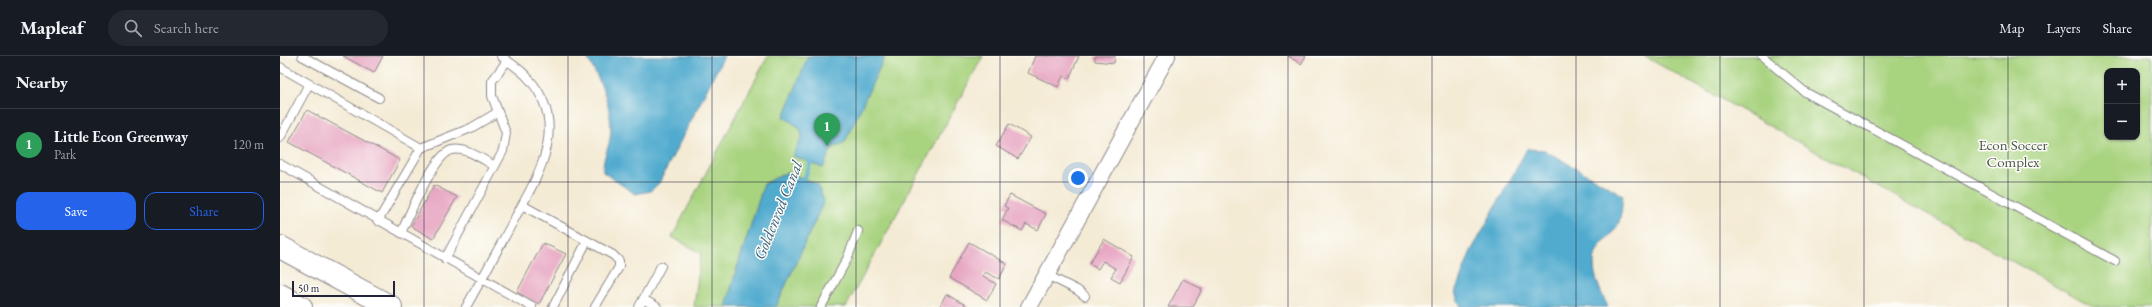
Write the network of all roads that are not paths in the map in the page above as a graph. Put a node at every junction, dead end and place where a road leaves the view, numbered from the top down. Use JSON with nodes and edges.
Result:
{"nodes":[{"id":1,"x":302,"y":56,"type":"edge"},
{"id":2,"x":1167,"y":56,"type":"edge"},
{"id":3,"x":1762,"y":56,"type":"edge"},
{"id":4,"x":504,"y":58,"type":"edge"},
{"id":5,"x":280,"y":67,"type":"edge"},
{"id":6,"x":309,"y":84,"type":"junction"},
{"id":7,"x":379,"y":98,"type":"dead end"},
{"id":8,"x":498,"y":112,"type":"junction"},
{"id":9,"x":280,"y":138,"type":"edge"},
{"id":10,"x":421,"y":148,"type":"junction"},
{"id":11,"x":280,"y":164,"type":"edge"},
{"id":12,"x":495,"y":166,"type":"junction"},
{"id":13,"x":522,"y":205,"type":"junction"},
{"id":14,"x":378,"y":221,"type":"junction"},
{"id":15,"x":858,"y":231,"type":"dead end"},
{"id":16,"x":401,"y":233,"type":"junction"},
{"id":17,"x":587,"y":241,"type":"junction"},
{"id":18,"x":280,"y":247,"type":"edge"},
{"id":19,"x":445,"y":259,"type":"junction"},
{"id":20,"x":2115,"y":261,"type":"dead end"},
{"id":21,"x":661,"y":266,"type":"dead end"},
{"id":22,"x":1047,"y":275,"type":"junction"},
{"id":23,"x":482,"y":279,"type":"junction"},
{"id":24,"x":1085,"y":296,"type":"dead end"},
{"id":25,"x":643,"y":299,"type":"junction"},
{"id":26,"x":391,"y":307,"type":"edge"},
{"id":27,"x":466,"y":307,"type":"edge"},
{"id":28,"x":532,"y":307,"type":"edge"},
{"id":29,"x":553,"y":307,"type":"edge"},
{"id":30,"x":595,"y":307,"type":"edge"},
{"id":31,"x":638,"y":307,"type":"edge"},
{"id":32,"x":657,"y":307,"type":"edge"},
{"id":33,"x":821,"y":307,"type":"edge"},
{"id":34,"x":1029,"y":307,"type":"edge"}],
"edges":[{"from":1,"to":7,"type":"lane"},
{"from":2,"to":22,"type":"street"},
{"from":3,"to":20,"type":"lane"},
{"from":4,"to":8,"type":"lane"},
{"from":4,"to":13,"type":"lane"},
{"from":5,"to":6,"type":"lane"},
{"from":6,"to":9,"type":"lane"},
{"from":6,"to":10,"type":"lane"},
{"from":8,"to":10,"type":"lane"},
{"from":8,"to":12,"type":"lane"},
{"from":10,"to":14,"type":"lane"},
{"from":11,"to":14,"type":"lane"},
{"from":12,"to":16,"type":"lane"},
{"from":12,"to":19,"type":"lane"},
{"from":13,"to":17,"type":"lane"},
{"from":13,"to":23,"type":"lane"},
{"from":14,"to":16,"type":"lane"},
{"from":15,"to":33,"type":"lane"},
{"from":16,"to":19,"type":"lane"},
{"from":17,"to":29,"type":"lane"},
{"from":17,"to":30,"type":"lane"},
{"from":18,"to":26,"type":"highway"},
{"from":19,"to":23,"type":"lane"},
{"from":21,"to":25,"type":"lane"},
{"from":22,"to":24,"type":"lane"},
{"from":22,"to":34,"type":"street"},
{"from":23,"to":27,"type":"lane"},
{"from":23,"to":28,"type":"lane"},
{"from":25,"to":31,"type":"lane"},
{"from":25,"to":32,"type":"lane"}]}
